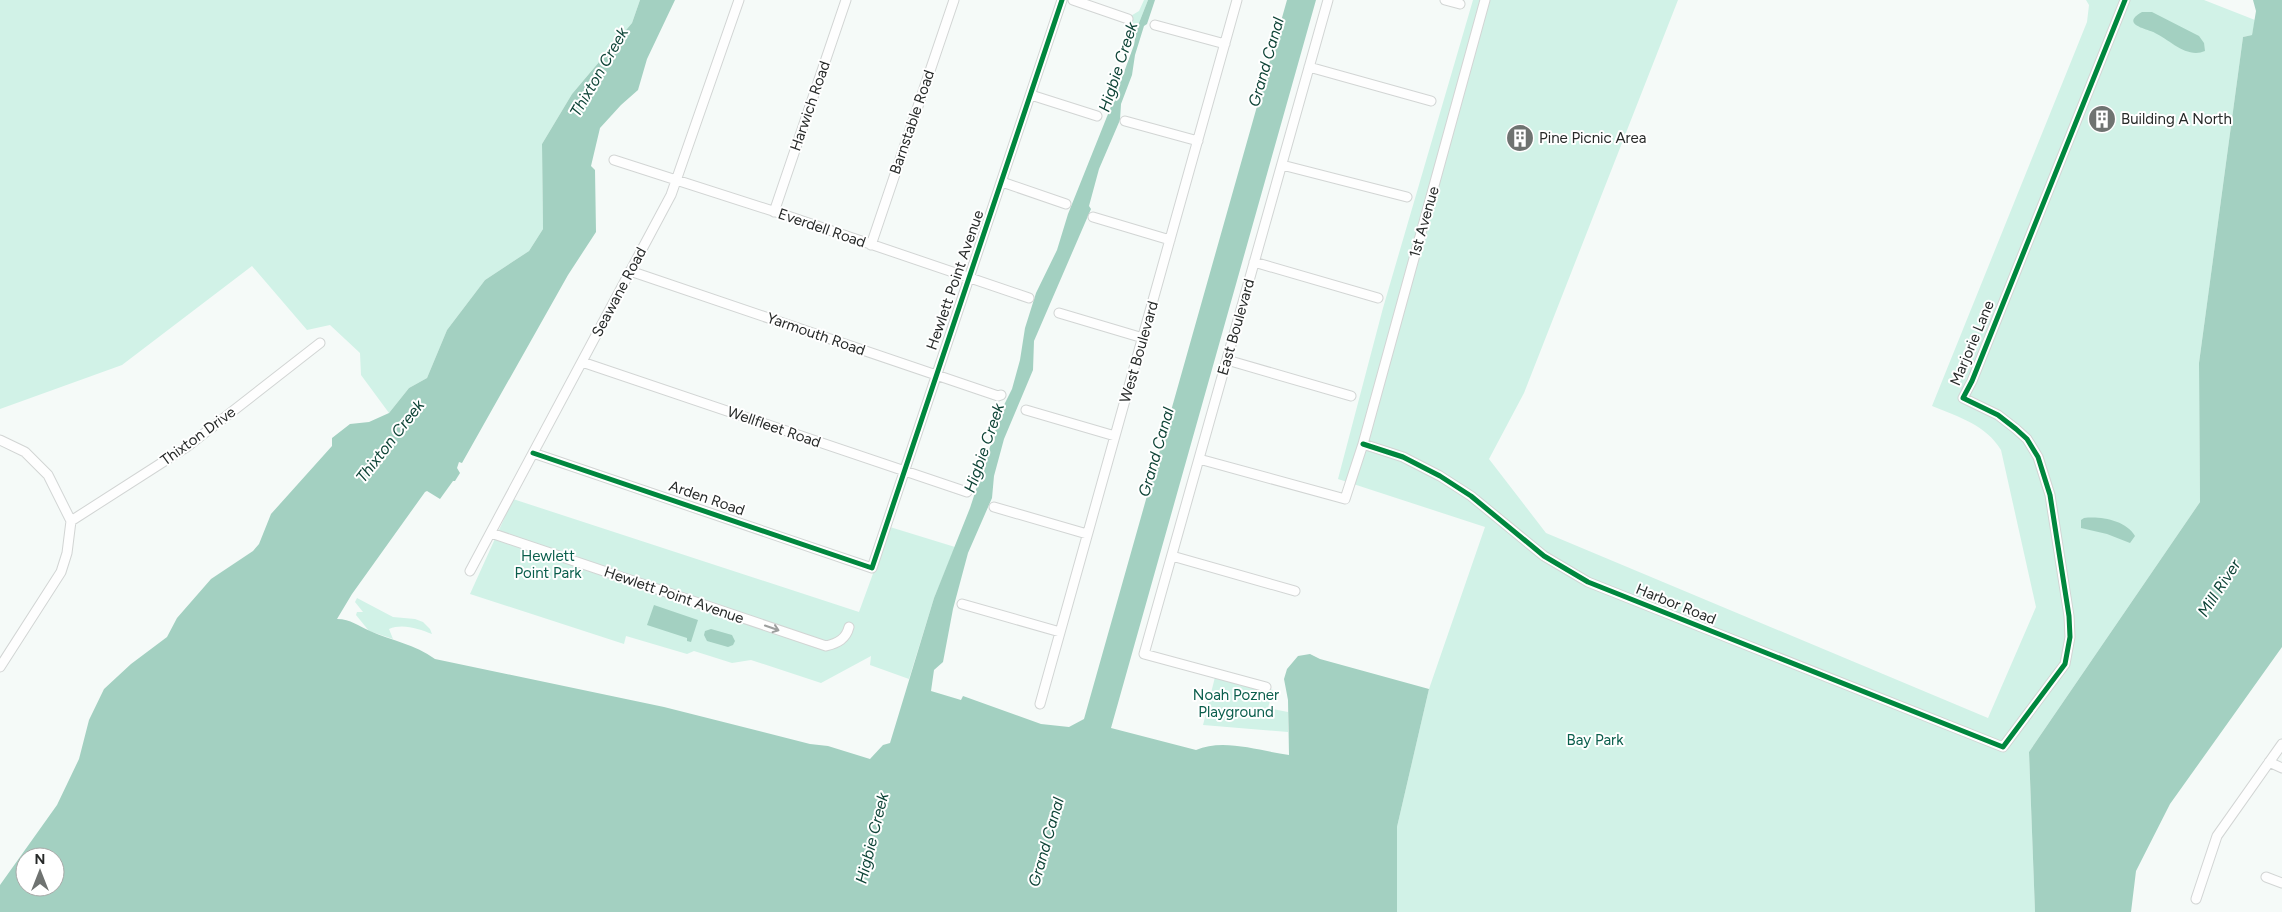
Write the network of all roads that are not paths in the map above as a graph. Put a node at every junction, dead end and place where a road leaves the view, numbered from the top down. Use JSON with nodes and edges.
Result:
{"nodes":[{"id":1,"x":739,"y":0,"type":"edge"},
{"id":2,"x":846,"y":0,"type":"edge"},
{"id":3,"x":954,"y":0,"type":"edge"},
{"id":4,"x":1062,"y":0,"type":"edge"},
{"id":5,"x":1073,"y":0,"type":"edge"},
{"id":6,"x":1237,"y":0,"type":"edge"},
{"id":7,"x":1328,"y":0,"type":"edge"},
{"id":8,"x":1445,"y":0,"type":"edge"},
{"id":9,"x":1485,"y":0,"type":"edge"},
{"id":10,"x":2125,"y":0,"type":"edge"},
{"id":11,"x":1460,"y":4,"type":"dead end"},
{"id":12,"x":1128,"y":19,"type":"dead end"},
{"id":13,"x":1155,"y":25,"type":"dead end"},
{"id":14,"x":1225,"y":44,"type":"junction"},
{"id":15,"x":1309,"y":67,"type":"junction"},
{"id":16,"x":1031,"y":95,"type":"junction"},
{"id":17,"x":1431,"y":101,"type":"dead end"},
{"id":18,"x":1097,"y":116,"type":"dead end"},
{"id":19,"x":1125,"y":121,"type":"dead end"},
{"id":20,"x":1198,"y":141,"type":"junction"},
{"id":21,"x":614,"y":160,"type":"dead end"},
{"id":22,"x":1282,"y":165,"type":"junction"},
{"id":23,"x":676,"y":179,"type":"junction"},
{"id":24,"x":1002,"y":182,"type":"junction"},
{"id":25,"x":1407,"y":197,"type":"dead end"},
{"id":26,"x":1066,"y":204,"type":"dead end"},
{"id":27,"x":774,"y":212,"type":"junction"},
{"id":28,"x":1093,"y":217,"type":"dead end"},
{"id":29,"x":1170,"y":240,"type":"junction"},
{"id":30,"x":871,"y":245,"type":"junction"},
{"id":31,"x":1254,"y":262,"type":"junction"},
{"id":32,"x":630,"y":271,"type":"junction"},
{"id":33,"x":969,"y":278,"type":"junction"},
{"id":34,"x":1029,"y":298,"type":"dead end"},
{"id":35,"x":1378,"y":298,"type":"dead end"},
{"id":36,"x":1059,"y":313,"type":"dead end"},
{"id":37,"x":1143,"y":338,"type":"junction"},
{"id":38,"x":320,"y":344,"type":"dead end"},
{"id":39,"x":1227,"y":360,"type":"junction"},
{"id":40,"x":582,"y":362,"type":"junction"},
{"id":41,"x":936,"y":375,"type":"junction"},
{"id":42,"x":1001,"y":395,"type":"dead end"},
{"id":43,"x":1351,"y":396,"type":"dead end"},
{"id":44,"x":1026,"y":410,"type":"dead end"},
{"id":45,"x":1115,"y":436,"type":"junction"},
{"id":46,"x":0,"y":440,"type":"edge"},
{"id":47,"x":1363,"y":444,"type":"junction"},
{"id":48,"x":533,"y":453,"type":"junction"},
{"id":49,"x":1199,"y":459,"type":"junction"},
{"id":50,"x":904,"y":471,"type":"junction"},
{"id":51,"x":967,"y":492,"type":"dead end"},
{"id":52,"x":994,"y":507,"type":"dead end"},
{"id":53,"x":71,"y":521,"type":"junction"},
{"id":54,"x":491,"y":533,"type":"junction"},
{"id":55,"x":1087,"y":534,"type":"junction"},
{"id":56,"x":1172,"y":556,"type":"junction"},
{"id":57,"x":872,"y":568,"type":"joint"},
{"id":58,"x":470,"y":571,"type":"dead end"},
{"id":59,"x":1295,"y":591,"type":"dead end"},
{"id":60,"x":962,"y":604,"type":"dead end"},
{"id":61,"x":849,"y":627,"type":"dead end"},
{"id":62,"x":1060,"y":632,"type":"junction"},
{"id":63,"x":0,"y":667,"type":"edge"},
{"id":64,"x":1266,"y":687,"type":"dead end"},
{"id":65,"x":1040,"y":704,"type":"dead end"},
{"id":66,"x":2282,"y":744,"type":"edge"},
{"id":67,"x":2003,"y":747,"type":"joint"},
{"id":68,"x":2269,"y":762,"type":"junction"},
{"id":69,"x":2282,"y":768,"type":"edge"},
{"id":70,"x":2266,"y":877,"type":"dead end"},
{"id":71,"x":2282,"y":883,"type":"edge"},
{"id":72,"x":2196,"y":899,"type":"dead end"}],
"edges":[{"from":1,"to":23,"type":"street","name":"Seawane Road"},
{"from":2,"to":27,"type":"street","name":"Harwich Road"},
{"from":3,"to":30,"type":"street","name":"Barnstable Road"},
{"from":4,"to":16,"type":"street","name":"Hewlett Point Avenue"},
{"from":5,"to":12,"type":"street"},
{"from":6,"to":14,"type":"street","name":"West Boulevard"},
{"from":7,"to":15,"type":"street","name":"East Boulevard"},
{"from":8,"to":11,"type":"street"},
{"from":9,"to":47,"type":"street","name":"1st Avenue"},
{"from":10,"to":67,"type":"street","name":"Marjorie Lane"},
{"from":13,"to":14,"type":"street"},
{"from":14,"to":20,"type":"street","name":"West Boulevard"},
{"from":15,"to":17,"type":"street"},
{"from":15,"to":22,"type":"street","name":"East Boulevard"},
{"from":16,"to":18,"type":"street"},
{"from":16,"to":24,"type":"street","name":"Hewlett Point Avenue"},
{"from":19,"to":20,"type":"street"},
{"from":20,"to":29,"type":"street","name":"West Boulevard"},
{"from":21,"to":23,"type":"street","name":"Everdell Road"},
{"from":22,"to":25,"type":"street"},
{"from":22,"to":31,"type":"street","name":"East Boulevard"},
{"from":23,"to":27,"type":"street","name":"Everdell Road"},
{"from":23,"to":32,"type":"street","name":"Seawane Road"},
{"from":24,"to":26,"type":"street"},
{"from":24,"to":33,"type":"street","name":"Hewlett Point Avenue"},
{"from":27,"to":30,"type":"street","name":"Everdell Road"},
{"from":28,"to":29,"type":"street"},
{"from":29,"to":37,"type":"street","name":"West Boulevard"},
{"from":30,"to":33,"type":"street","name":"Everdell Road"},
{"from":31,"to":35,"type":"street"},
{"from":31,"to":39,"type":"street","name":"East Boulevard"},
{"from":32,"to":40,"type":"street","name":"Seawane Road"},
{"from":32,"to":41,"type":"street","name":"Yarmouth Road"},
{"from":33,"to":34,"type":"street","name":"Everdell Road"},
{"from":33,"to":41,"type":"street","name":"Hewlett Point Avenue"},
{"from":36,"to":37,"type":"street"},
{"from":37,"to":45,"type":"street","name":"West Boulevard"},
{"from":38,"to":53,"type":"street","name":"Thixton Drive"},
{"from":39,"to":43,"type":"street"},
{"from":39,"to":49,"type":"street","name":"East Boulevard"},
{"from":40,"to":48,"type":"street","name":"Seawane Road"},
{"from":40,"to":50,"type":"street","name":"Wellfleet Road"},
{"from":41,"to":42,"type":"street","name":"Yarmouth Road"},
{"from":41,"to":50,"type":"street","name":"Hewlett Point Avenue"},
{"from":44,"to":45,"type":"street"},
{"from":45,"to":55,"type":"street","name":"West Boulevard"},
{"from":46,"to":53,"type":"street"},
{"from":47,"to":49,"type":"street","name":"1st Avenue"},
{"from":47,"to":67,"type":"street","name":"Harbor Road"},
{"from":48,"to":54,"type":"street","name":"Seawane Road"},
{"from":48,"to":57,"type":"street","name":"Arden Road"},
{"from":49,"to":56,"type":"street","name":"East Boulevard"},
{"from":50,"to":51,"type":"street","name":"Wellfleet Road"},
{"from":50,"to":57,"type":"street","name":"Hewlett Point Avenue"},
{"from":52,"to":55,"type":"street"},
{"from":53,"to":63,"type":"street"},
{"from":54,"to":58,"type":"street","name":"Seawane Road"},
{"from":54,"to":61,"type":"street","name":"Hewlett Point Avenue","one_way":true},
{"from":55,"to":62,"type":"street","name":"West Boulevard"},
{"from":56,"to":59,"type":"street"},
{"from":56,"to":64,"type":"street","name":"East Boulevard"},
{"from":60,"to":62,"type":"street"},
{"from":62,"to":65,"type":"street","name":"West Boulevard"},
{"from":66,"to":68,"type":"street"},
{"from":68,"to":69,"type":"street"},
{"from":68,"to":72,"type":"street"},
{"from":70,"to":71,"type":"street"}]}
